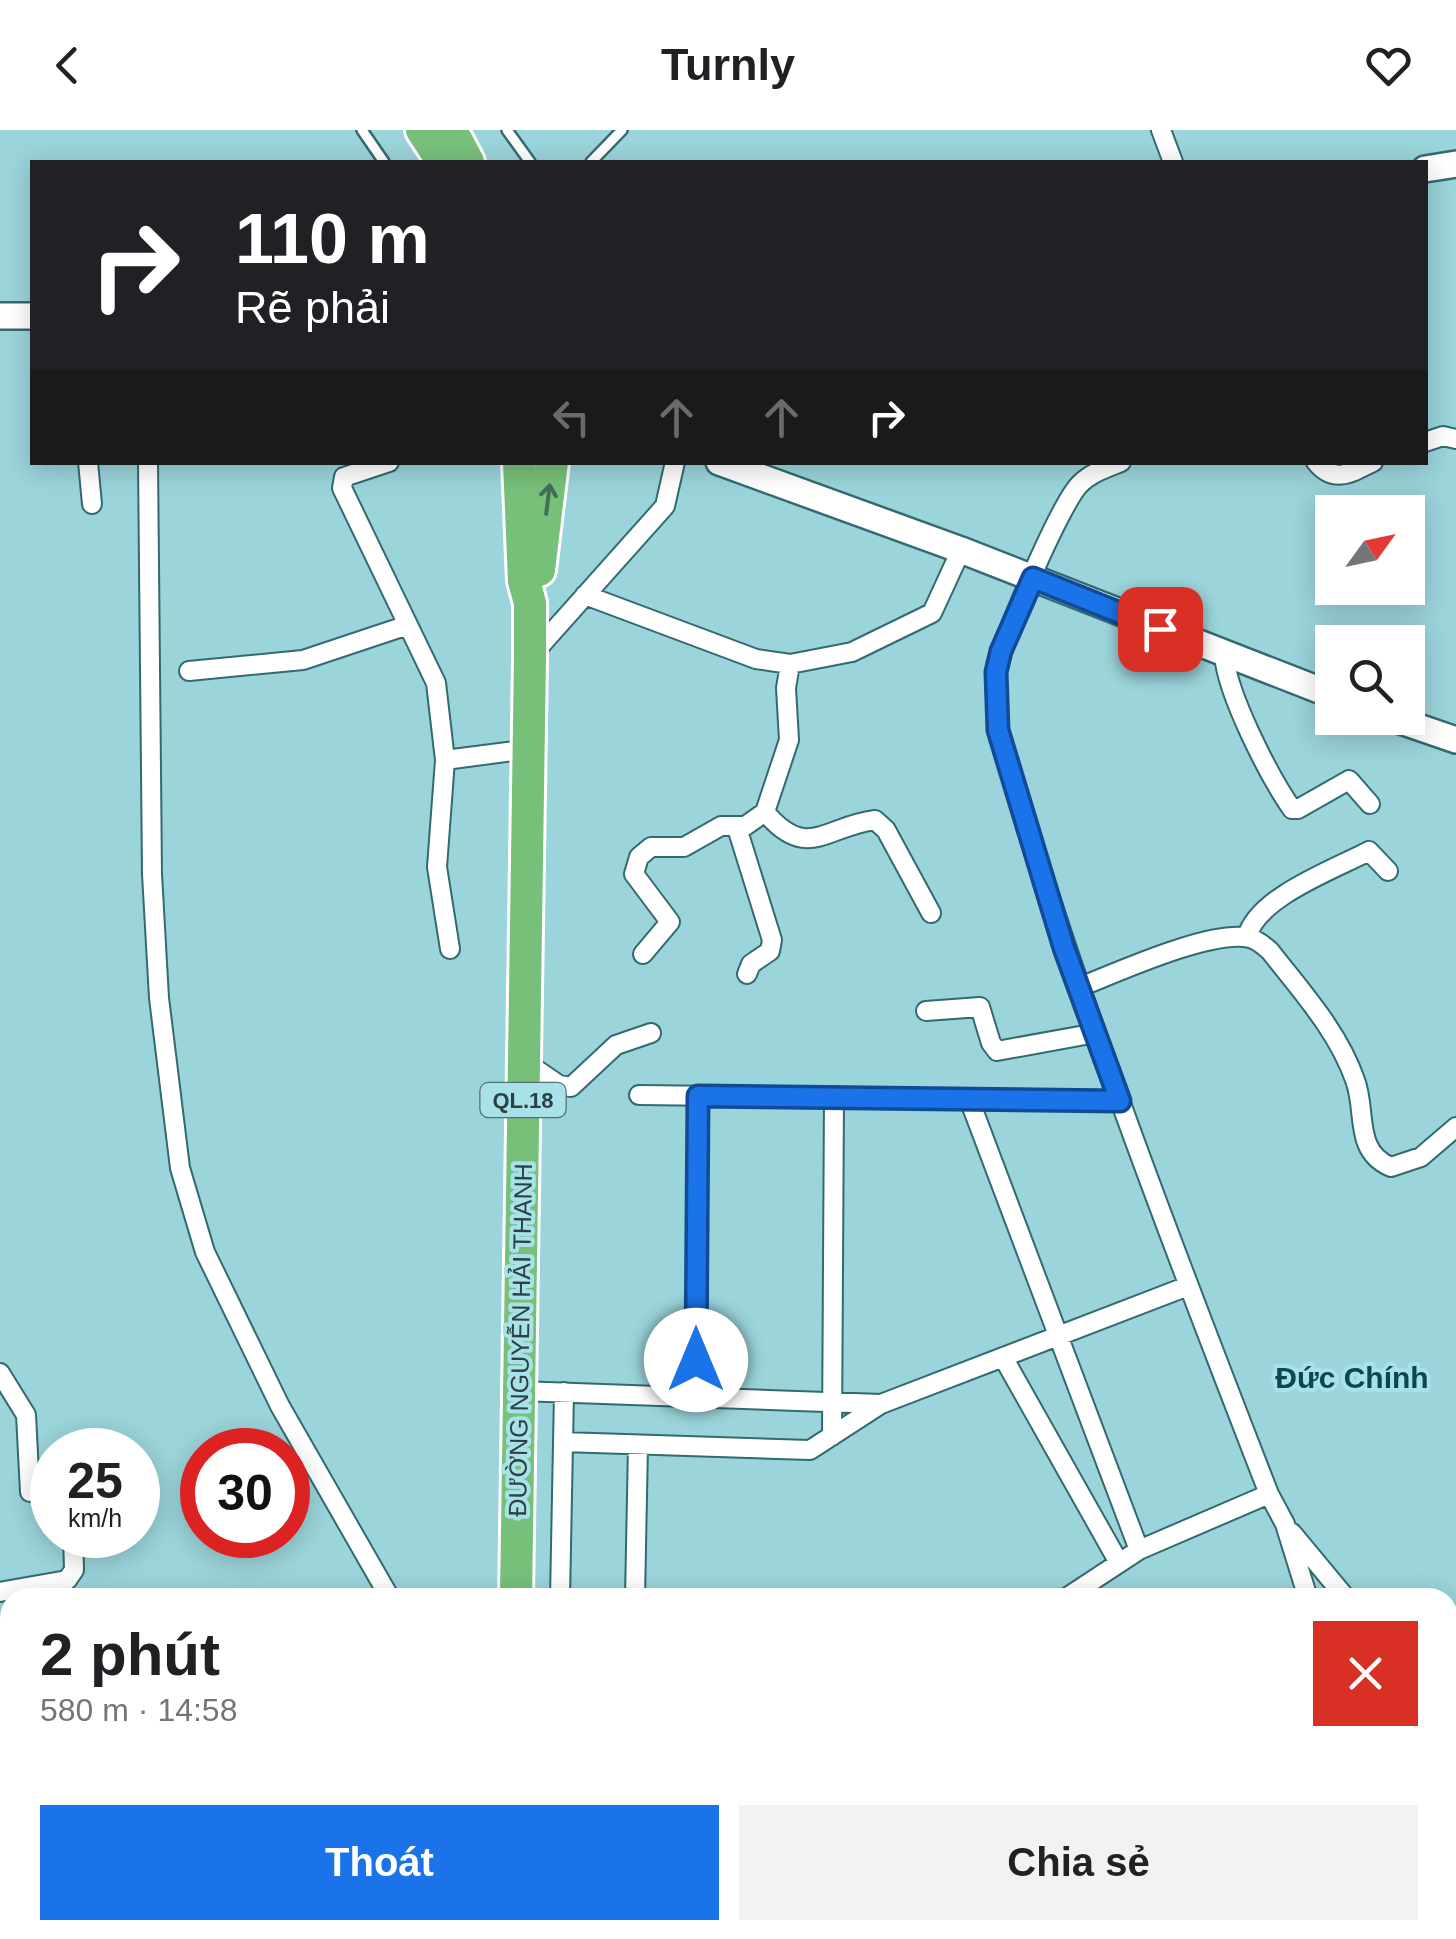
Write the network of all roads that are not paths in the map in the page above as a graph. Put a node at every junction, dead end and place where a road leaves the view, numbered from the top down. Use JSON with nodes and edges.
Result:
{"nodes":[{"id":1,"x":362,"y":130,"type":"edge"},
{"id":2,"x":422,"y":130,"type":"edge"},
{"id":3,"x":450,"y":130,"type":"edge"},
{"id":4,"x":508,"y":130,"type":"edge"},
{"id":5,"x":622,"y":130,"type":"edge"},
{"id":6,"x":1161,"y":130,"type":"edge"},
{"id":7,"x":383,"y":160,"type":"edge"},
{"id":8,"x":441,"y":160,"type":"edge"},
{"id":9,"x":467,"y":160,"type":"edge"},
{"id":10,"x":529,"y":160,"type":"edge"},
{"id":11,"x":593,"y":160,"type":"edge"},
{"id":12,"x":1172,"y":160,"type":"edge"},
{"id":13,"x":1456,"y":164,"type":"edge"},
{"id":14,"x":1428,"y":169,"type":"edge"},
{"id":15,"x":0,"y":316,"type":"edge"},
{"id":16,"x":30,"y":316,"type":"edge"},
{"id":17,"x":1428,"y":441,"type":"edge"},
{"id":18,"x":1454,"y":443,"type":"edge"},
{"id":19,"x":88,"y":465,"type":"edge"},
{"id":20,"x":148,"y":465,"type":"edge"},
{"id":21,"x":379,"y":465,"type":"edge"},
{"id":22,"x":519,"y":465,"type":"edge"},
{"id":23,"x":552,"y":465,"type":"edge"},
{"id":24,"x":674,"y":465,"type":"edge"},
{"id":25,"x":728,"y":465,"type":"edge"},
{"id":26,"x":1113,"y":465,"type":"edge"},
{"id":27,"x":1319,"y":465,"type":"edge"},
{"id":28,"x":1367,"y":465,"type":"edge"},
{"id":29,"x":92,"y":504,"type":"dead end"},
{"id":30,"x":961,"y":550,"type":"junction"},
{"id":31,"x":1033,"y":578,"type":"junction"},
{"id":32,"x":585,"y":595,"type":"junction"},
{"id":33,"x":530,"y":603,"type":"junction"},
{"id":34,"x":408,"y":625,"type":"junction"},
{"id":35,"x":530,"y":656,"type":"junction"},
{"id":36,"x":1224,"y":656,"type":"junction"},
{"id":37,"x":790,"y":664,"type":"junction"},
{"id":38,"x":189,"y":671,"type":"dead end"},
{"id":39,"x":1315,"y":690,"type":"edge"},
{"id":40,"x":1425,"y":729,"type":"edge"},
{"id":41,"x":1456,"y":740,"type":"edge"},
{"id":42,"x":529,"y":750,"type":"junction"},
{"id":43,"x":445,"y":760,"type":"junction"},
{"id":44,"x":1370,"y":804,"type":"dead end"},
{"id":45,"x":765,"y":812,"type":"junction"},
{"id":46,"x":743,"y":826,"type":"junction"},
{"id":47,"x":1388,"y":871,"type":"dead end"},
{"id":48,"x":931,"y":913,"type":"dead end"},
{"id":49,"x":1247,"y":937,"type":"junction"},
{"id":50,"x":450,"y":949,"type":"dead end"},
{"id":51,"x":643,"y":954,"type":"dead end"},
{"id":52,"x":747,"y":974,"type":"dead end"},
{"id":53,"x":1080,"y":987,"type":"junction"},
{"id":54,"x":926,"y":1011,"type":"dead end"},
{"id":55,"x":651,"y":1033,"type":"dead end"},
{"id":56,"x":1096,"y":1033,"type":"junction"},
{"id":57,"x":524,"y":1061,"type":"junction"},
{"id":58,"x":639,"y":1095,"type":"dead end"},
{"id":59,"x":698,"y":1096,"type":"junction"},
{"id":60,"x":834,"y":1098,"type":"junction"},
{"id":61,"x":969,"y":1099,"type":"junction"},
{"id":62,"x":1120,"y":1101,"type":"junction"},
{"id":63,"x":1456,"y":1127,"type":"edge"},
{"id":64,"x":1188,"y":1286,"type":"junction"},
{"id":65,"x":1058,"y":1336,"type":"junction"},
{"id":66,"x":1003,"y":1357,"type":"junction"},
{"id":67,"x":0,"y":1373,"type":"edge"},
{"id":68,"x":519,"y":1391,"type":"junction"},
{"id":69,"x":564,"y":1392,"type":"junction"},
{"id":70,"x":696,"y":1397,"type":"junction"},
{"id":71,"x":832,"y":1403,"type":"junction"},
{"id":72,"x":880,"y":1404,"type":"junction"},
{"id":73,"x":832,"y":1436,"type":"junction"},
{"id":74,"x":563,"y":1442,"type":"junction"},
{"id":75,"x":638,"y":1445,"type":"junction"},
{"id":76,"x":30,"y":1492,"type":"dead end"},
{"id":77,"x":1269,"y":1494,"type":"junction"},
{"id":78,"x":1285,"y":1524,"type":"junction"},
{"id":79,"x":1139,"y":1550,"type":"junction"},
{"id":80,"x":74,"y":1558,"type":"edge"},
{"id":81,"x":1118,"y":1561,"type":"junction"},
{"id":82,"x":22,"y":1588,"type":"edge"},
{"id":83,"x":384,"y":1588,"type":"edge"},
{"id":84,"x":516,"y":1588,"type":"edge"},
{"id":85,"x":560,"y":1588,"type":"edge"},
{"id":86,"x":635,"y":1588,"type":"edge"},
{"id":87,"x":1080,"y":1588,"type":"edge"},
{"id":88,"x":1305,"y":1588,"type":"edge"},
{"id":89,"x":1338,"y":1588,"type":"edge"}],
"edges":[{"from":1,"to":7,"type":"lane"},
{"from":2,"to":8,"type":"highway"},
{"from":3,"to":9,"type":"highway"},
{"from":4,"to":10,"type":"lane"},
{"from":5,"to":11,"type":"lane"},
{"from":6,"to":12,"type":"street"},
{"from":13,"to":14,"type":"main road"},
{"from":15,"to":16,"type":"main road"},
{"from":17,"to":18,"type":"street"},
{"from":19,"to":29,"type":"street"},
{"from":20,"to":83,"type":"street"},
{"from":21,"to":34,"type":"street"},
{"from":22,"to":33,"type":"highway","name":"ĐƯỜNG NGUYỄN HẢI THANH","number":"QL.18"},
{"from":33,"to":23,"type":"highway","name":"ĐƯỜNG NGUYỄN HẢI THANH","number":"QL.18","one_way":true},
{"from":24,"to":32,"type":"street"},
{"from":25,"to":30,"type":"main road"},
{"from":26,"to":31,"type":"street"},
{"from":27,"to":28,"type":"street"},
{"from":30,"to":31,"type":"main road"},
{"from":30,"to":37,"type":"street"},
{"from":31,"to":36,"type":"main road"},
{"from":31,"to":53,"type":"street"},
{"from":32,"to":35,"type":"street"},
{"from":32,"to":37,"type":"street"},
{"from":33,"to":35,"type":"highway","name":"ĐƯỜNG NGUYỄN HẢI THANH","number":"QL.18"},
{"from":34,"to":38,"type":"street"},
{"from":34,"to":43,"type":"street"},
{"from":35,"to":42,"type":"highway","name":"ĐƯỜNG NGUYỄN HẢI THANH","number":"QL.18"},
{"from":36,"to":39,"type":"main road"},
{"from":36,"to":44,"type":"street"},
{"from":37,"to":45,"type":"street"},
{"from":40,"to":41,"type":"main road"},
{"from":42,"to":43,"type":"street"},
{"from":42,"to":57,"type":"highway","name":"ĐƯỜNG NGUYỄN HẢI THANH","number":"QL.18"},
{"from":43,"to":50,"type":"street"},
{"from":45,"to":46,"type":"street"},
{"from":45,"to":48,"type":"street"},
{"from":46,"to":51,"type":"street"},
{"from":46,"to":52,"type":"street"},
{"from":47,"to":49,"type":"street"},
{"from":49,"to":53,"type":"street"},
{"from":49,"to":63,"type":"street"},
{"from":53,"to":56,"type":"street"},
{"from":54,"to":56,"type":"street"},
{"from":55,"to":57,"type":"street"},
{"from":56,"to":62,"type":"street"},
{"from":57,"to":68,"type":"highway","name":"ĐƯỜNG NGUYỄN HẢI THANH","number":"QL.18"},
{"from":58,"to":59,"type":"street"},
{"from":59,"to":60,"type":"street"},
{"from":59,"to":70,"type":"street"},
{"from":60,"to":61,"type":"street"},
{"from":60,"to":71,"type":"street"},
{"from":61,"to":62,"type":"street"},
{"from":61,"to":65,"type":"street"},
{"from":62,"to":64,"type":"street"},
{"from":64,"to":65,"type":"street"},
{"from":64,"to":77,"type":"street"},
{"from":65,"to":66,"type":"street"},
{"from":65,"to":79,"type":"street"},
{"from":66,"to":72,"type":"street"},
{"from":66,"to":81,"type":"street"},
{"from":67,"to":76,"type":"street"},
{"from":68,"to":69,"type":"street"},
{"from":68,"to":84,"type":"highway","name":"ĐƯỜNG NGUYỄN HẢI THANH","number":"QL.18"},
{"from":69,"to":70,"type":"street"},
{"from":69,"to":74,"type":"street"},
{"from":70,"to":71,"type":"street"},
{"from":71,"to":72,"type":"street"},
{"from":71,"to":73,"type":"street"},
{"from":72,"to":73,"type":"street"},
{"from":73,"to":75,"type":"street"},
{"from":74,"to":75,"type":"street"},
{"from":74,"to":85,"type":"street"},
{"from":75,"to":86,"type":"street"},
{"from":77,"to":78,"type":"street"},
{"from":77,"to":79,"type":"street"},
{"from":78,"to":88,"type":"street"},
{"from":78,"to":89,"type":"street"},
{"from":79,"to":81,"type":"street"},
{"from":80,"to":82,"type":"street"},
{"from":81,"to":87,"type":"street"}]}
